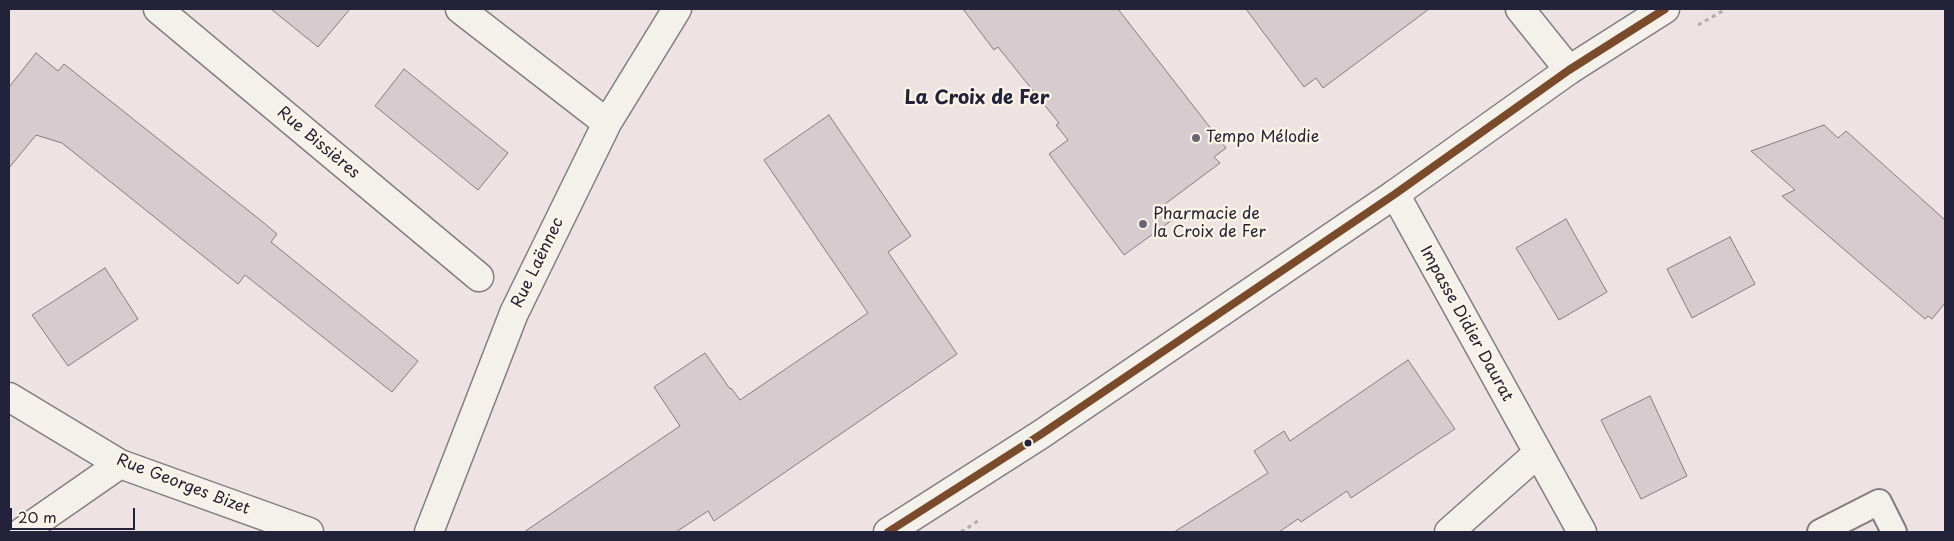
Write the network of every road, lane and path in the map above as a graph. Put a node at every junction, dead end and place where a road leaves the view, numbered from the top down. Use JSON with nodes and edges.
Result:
{"nodes":[{"id":1,"x":158,"y":9,"type":"edge"},
{"id":2,"x":460,"y":9,"type":"edge"},
{"id":3,"x":677,"y":9,"type":"edge"},
{"id":4,"x":1520,"y":9,"type":"edge"},
{"id":5,"x":1665,"y":9,"type":"edge"},
{"id":6,"x":1569,"y":70,"type":"junction"},
{"id":7,"x":606,"y":124,"type":"junction"},
{"id":8,"x":1395,"y":194,"type":"junction"},
{"id":9,"x":479,"y":277,"type":"dead end"},
{"id":10,"x":9,"y":397,"type":"edge"},
{"id":11,"x":1538,"y":453,"type":"junction"},
{"id":12,"x":120,"y":464,"type":"junction"},
{"id":13,"x":22,"y":532,"type":"edge"},
{"id":14,"x":310,"y":532,"type":"edge"},
{"id":15,"x":429,"y":532,"type":"edge"},
{"id":16,"x":888,"y":532,"type":"edge"},
{"id":17,"x":1449,"y":532,"type":"edge"},
{"id":18,"x":1582,"y":532,"type":"edge"},
{"id":19,"x":1820,"y":532,"type":"edge"},
{"id":20,"x":1894,"y":532,"type":"edge"}],
"edges":[{"from":1,"to":9,"type":"street","name":"Rue Bissières"},
{"from":2,"to":7,"type":"street"},
{"from":3,"to":7,"type":"street","name":"Rue Laënnec"},
{"from":4,"to":6,"type":"street"},
{"from":5,"to":6,"type":"street"},
{"from":6,"to":8,"type":"street"},
{"from":7,"to":15,"type":"street","name":"Rue Laënnec"},
{"from":8,"to":11,"type":"street","name":"Impasse Didier Daurat"},
{"from":8,"to":16,"type":"street"},
{"from":10,"to":12,"type":"street","name":"Rue Georges Bizet"},
{"from":11,"to":17,"type":"street"},
{"from":11,"to":18,"type":"street","name":"Impasse Didier Daurat"},
{"from":12,"to":13,"type":"street"},
{"from":12,"to":14,"type":"street","name":"Rue Georges Bizet"},
{"from":19,"to":20,"type":"lane"}]}
